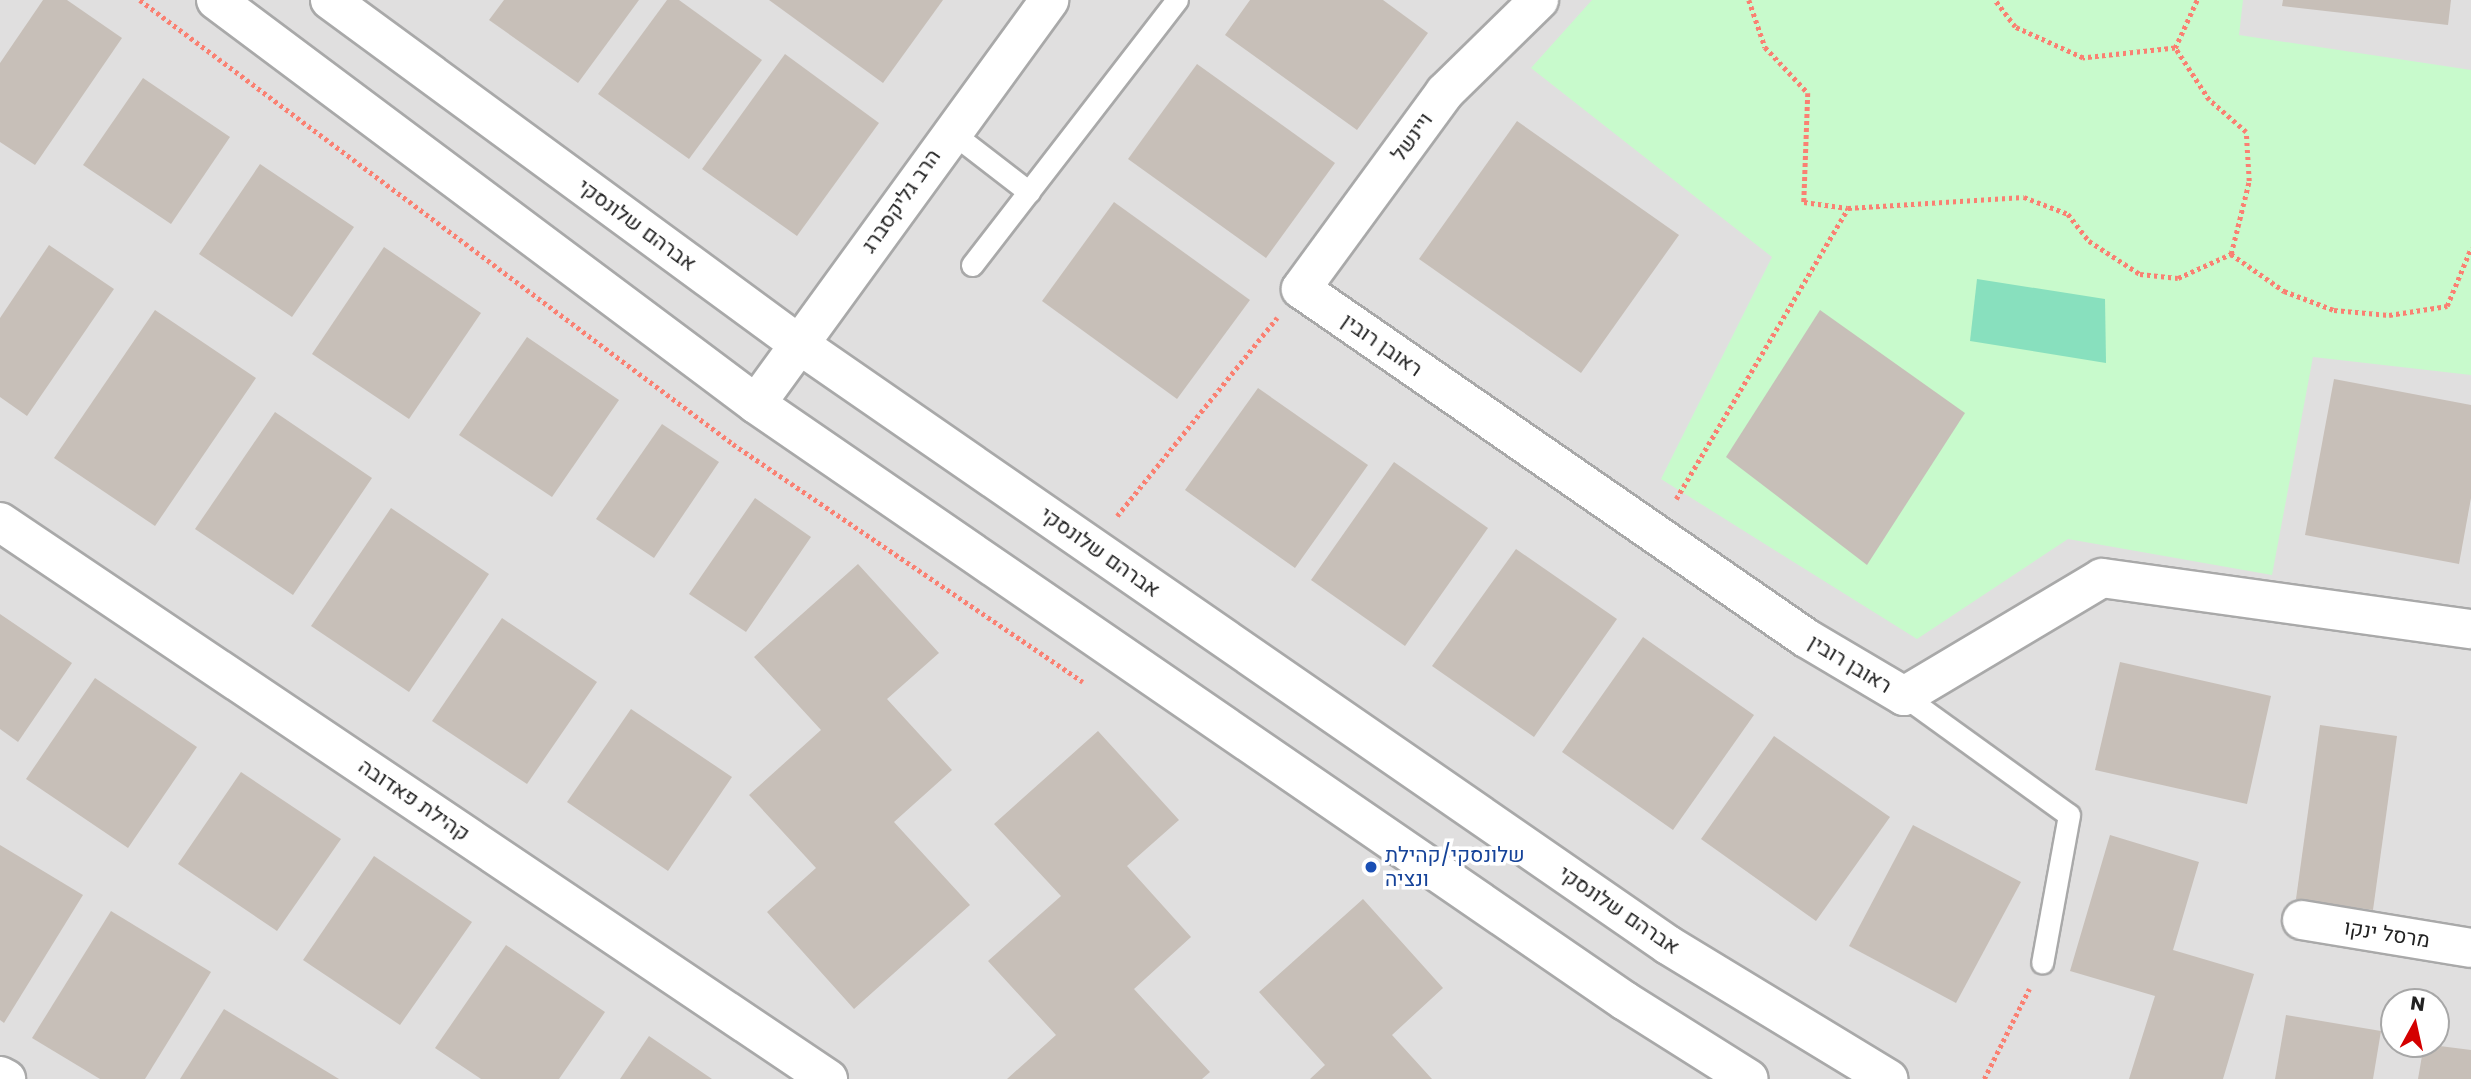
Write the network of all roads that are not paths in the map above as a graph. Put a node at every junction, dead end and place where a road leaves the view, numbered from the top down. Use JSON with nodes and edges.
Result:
{"nodes":[{"id":1,"x":216,"y":0,"type":"edge"},
{"id":2,"x":330,"y":0,"type":"edge"},
{"id":3,"x":1049,"y":0,"type":"edge"},
{"id":4,"x":1177,"y":0,"type":"edge"},
{"id":5,"x":1539,"y":0,"type":"edge"},
{"id":6,"x":950,"y":131,"type":"junction"},
{"id":7,"x":1029,"y":192,"type":"junction"},
{"id":8,"x":972,"y":265,"type":"dead end"},
{"id":9,"x":1301,"y":289,"type":"joint"},
{"id":10,"x":800,"y":345,"type":"junction"},
{"id":11,"x":756,"y":404,"type":"junction"},
{"id":12,"x":0,"y":522,"type":"edge"},
{"id":13,"x":2471,"y":629,"type":"edge"},
{"id":14,"x":1904,"y":696,"type":"junction"},
{"id":15,"x":2302,"y":920,"type":"dead end"},
{"id":16,"x":2471,"y":948,"type":"edge"},
{"id":17,"x":2042,"y":963,"type":"road end"},
{"id":18,"x":0,"y":1076,"type":"edge"},
{"id":19,"x":6,"y":1079,"type":"edge"},
{"id":20,"x":828,"y":1079,"type":"edge"},
{"id":21,"x":1749,"y":1079,"type":"edge"},
{"id":22,"x":1888,"y":1079,"type":"edge"}],
"edges":[{"from":1,"to":11,"type":"street"},
{"from":2,"to":10,"type":"street","name":"אברהם שלונסקי"},
{"from":3,"to":6,"type":"street","name":"הרב גליקסברג"},
{"from":4,"to":7,"type":"lane"},
{"from":5,"to":9,"type":"street","name":"ויינשל"},
{"from":6,"to":7,"type":"lane"},
{"from":6,"to":10,"type":"street","name":"הרב גליקסברג"},
{"from":7,"to":8,"type":"lane"},
{"from":9,"to":14,"type":"street","name":"ראובן רובין"},
{"from":10,"to":11,"type":"street","name":"הרב גליקסברג"},
{"from":10,"to":22,"type":"street","name":"אברהם שלונסקי"},
{"from":11,"to":21,"type":"street"},
{"from":12,"to":20,"type":"street","name":"קהילת פאדובה"},
{"from":13,"to":14,"type":"street","name":"ראובן רובין"},
{"from":14,"to":17,"type":"lane"},
{"from":15,"to":16,"type":"street","name":"מרסל ינקו"},
{"from":18,"to":19,"type":"street"}]}
